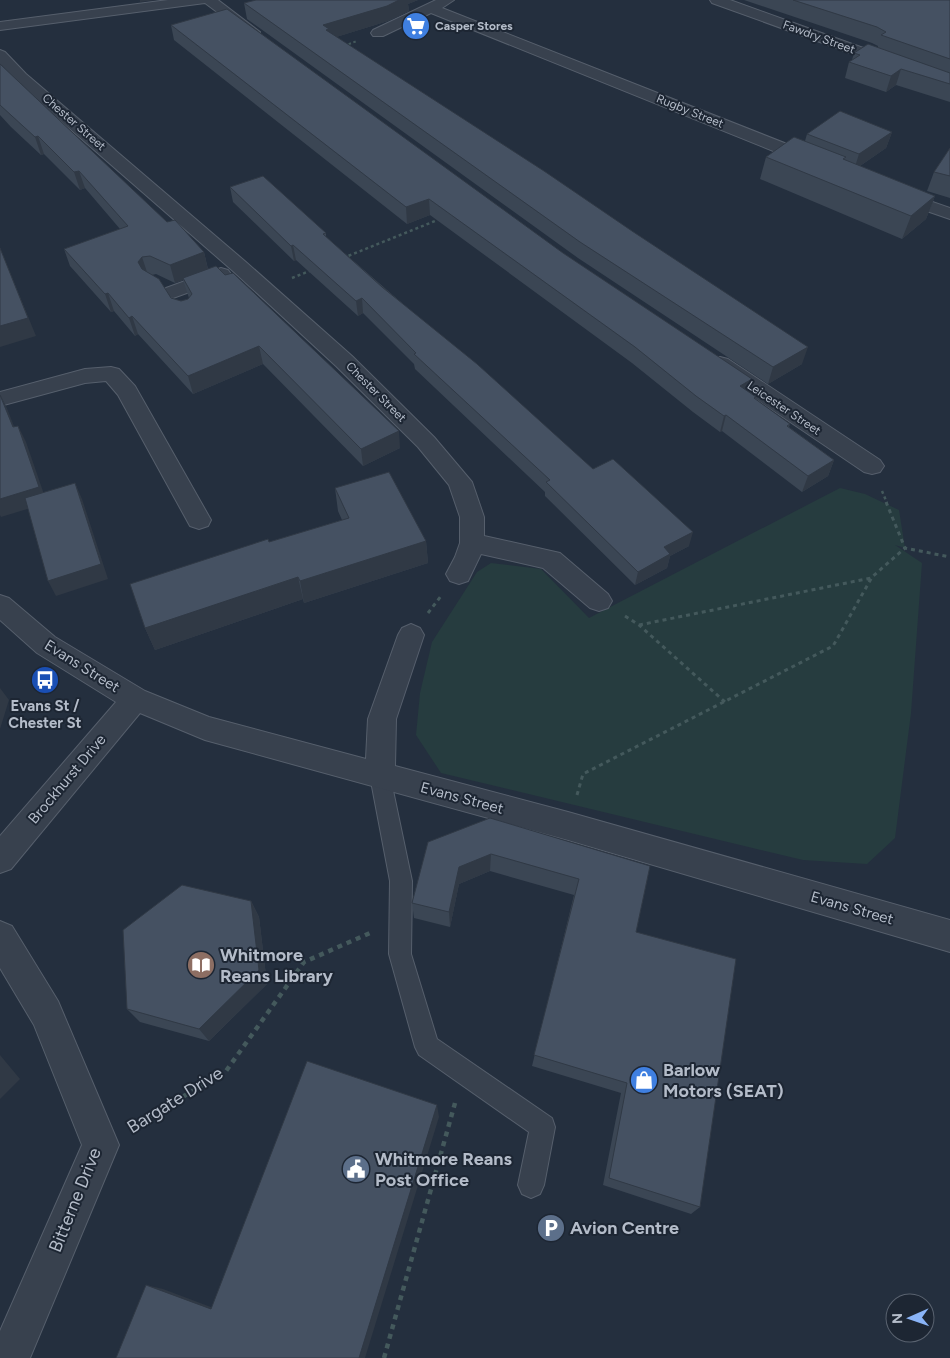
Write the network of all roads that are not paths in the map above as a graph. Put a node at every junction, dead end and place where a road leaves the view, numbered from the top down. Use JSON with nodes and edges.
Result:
{"nodes":[{"id":1,"x":201,"y":0,"type":"edge"},
{"id":2,"x":209,"y":0,"type":"edge"},
{"id":3,"x":447,"y":0,"type":"edge"},
{"id":4,"x":717,"y":0,"type":"edge"},
{"id":5,"x":430,"y":8,"type":"junction"},
{"id":6,"x":0,"y":26,"type":"edge"},
{"id":7,"x":378,"y":33,"type":"road end"},
{"id":8,"x":269,"y":43,"type":"edge"},
{"id":9,"x":0,"y":55,"type":"edge"},
{"id":10,"x":950,"y":84,"type":"edge"},
{"id":11,"x":826,"y":166,"type":"edge"},
{"id":12,"x":880,"y":188,"type":"edge"},
{"id":13,"x":950,"y":214,"type":"edge"},
{"id":14,"x":240,"y":267,"type":"junction"},
{"id":15,"x":155,"y":281,"type":"edge"},
{"id":16,"x":173,"y":292,"type":"junction"},
{"id":17,"x":185,"y":311,"type":"edge"},
{"id":18,"x":708,"y":357,"type":"edge"},
{"id":19,"x":0,"y":399,"type":"edge"},
{"id":20,"x":872,"y":466,"type":"road end"},
{"id":21,"x":199,"y":520,"type":"dead end"},
{"id":22,"x":472,"y":543,"type":"junction"},
{"id":23,"x":459,"y":574,"type":"road end"},
{"id":24,"x":599,"y":600,"type":"road end"},
{"id":25,"x":0,"y":605,"type":"edge"},
{"id":26,"x":411,"y":635,"type":"road end"},
{"id":27,"x":135,"y":700,"type":"junction"},
{"id":28,"x":380,"y":776,"type":"junction"},
{"id":29,"x":0,"y":859,"type":"edge"},
{"id":30,"x":0,"y":936,"type":"edge"},
{"id":31,"x":950,"y":936,"type":"edge"},
{"id":32,"x":531,"y":1185,"type":"dead end"},
{"id":33,"x":9,"y":1358,"type":"edge"}],
"edges":[{"from":1,"to":6,"type":"street"},
{"from":2,"to":8,"type":"street"},
{"from":3,"to":5,"type":"street"},
{"from":4,"to":10,"type":"street","name":"Fawdry Street"},
{"from":5,"to":7,"type":"street"},
{"from":5,"to":11,"type":"street","name":"Rugby Street"},
{"from":9,"to":14,"type":"street","name":"Chester Street"},
{"from":12,"to":13,"type":"street"},
{"from":14,"to":16,"type":"street"},
{"from":14,"to":22,"type":"street","name":"Chester Street"},
{"from":15,"to":16,"type":"street"},
{"from":16,"to":17,"type":"street"},
{"from":18,"to":20,"type":"street","name":"Leicester Street"},
{"from":19,"to":21,"type":"street"},
{"from":22,"to":23,"type":"street","name":"Chester Street"},
{"from":22,"to":24,"type":"street"},
{"from":25,"to":27,"type":"street","name":"Evans Street"},
{"from":26,"to":28,"type":"street"},
{"from":27,"to":28,"type":"street","name":"Evans Street"},
{"from":27,"to":29,"type":"street","name":"Brockhurst Drive"},
{"from":28,"to":31,"type":"street","name":"Evans Street"},
{"from":28,"to":32,"type":"lane"},
{"from":30,"to":33,"type":"street","name":"Bitterne Drive"}]}
